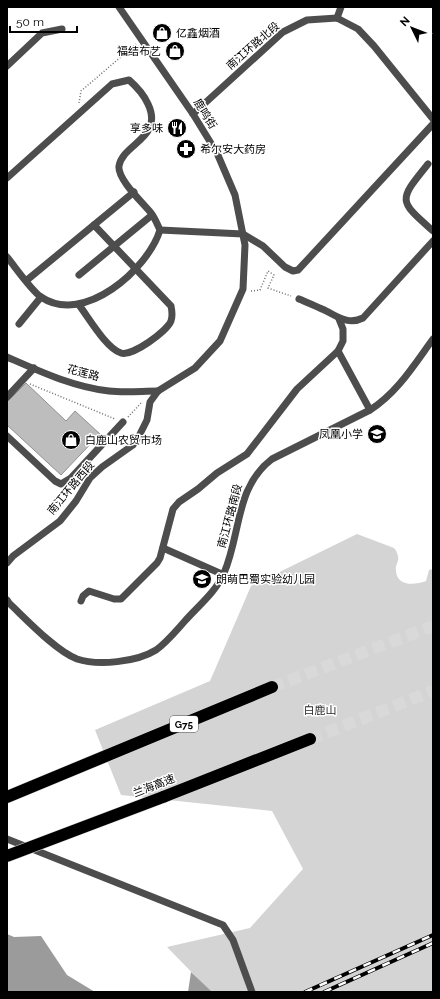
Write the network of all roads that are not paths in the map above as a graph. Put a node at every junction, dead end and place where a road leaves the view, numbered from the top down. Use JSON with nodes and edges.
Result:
{"nodes":[{"id":1,"x":119,"y":7,"type":"edge"},
{"id":2,"x":341,"y":7,"type":"edge"},
{"id":3,"x":337,"y":18,"type":"junction"},
{"id":4,"x":62,"y":29,"type":"dead end"},
{"id":5,"x":7,"y":66,"type":"edge"},
{"id":6,"x":193,"y":114,"type":"junction"},
{"id":7,"x":433,"y":119,"type":"edge"},
{"id":8,"x":433,"y":124,"type":"edge"},
{"id":9,"x":428,"y":164,"type":"dead end"},
{"id":10,"x":7,"y":178,"type":"edge"},
{"id":11,"x":134,"y":192,"type":"junction"},
{"id":12,"x":152,"y":215,"type":"junction"},
{"id":13,"x":94,"y":225,"type":"junction"},
{"id":14,"x":160,"y":230,"type":"junction"},
{"id":15,"x":433,"y":231,"type":"edge"},
{"id":16,"x":243,"y":234,"type":"junction"},
{"id":17,"x":433,"y":241,"type":"edge"},
{"id":18,"x":114,"y":246,"type":"junction"},
{"id":19,"x":7,"y":258,"type":"edge"},
{"id":20,"x":135,"y":268,"type":"junction"},
{"id":21,"x":79,"y":275,"type":"dead end"},
{"id":22,"x":27,"y":280,"type":"junction"},
{"id":23,"x":41,"y":297,"type":"junction"},
{"id":24,"x":298,"y":298,"type":"road end"},
{"id":25,"x":79,"y":305,"type":"junction"},
{"id":26,"x":339,"y":319,"type":"junction"},
{"id":27,"x":19,"y":324,"type":"dead end"},
{"id":28,"x":433,"y":340,"type":"edge"},
{"id":29,"x":338,"y":351,"type":"junction"},
{"id":30,"x":7,"y":357,"type":"edge"},
{"id":31,"x":34,"y":368,"type":"junction"},
{"id":32,"x":158,"y":391,"type":"junction"},
{"id":33,"x":7,"y":397,"type":"edge"},
{"id":34,"x":370,"y":410,"type":"junction"},
{"id":35,"x":123,"y":422,"type":"road end"},
{"id":36,"x":7,"y":436,"type":"edge"},
{"id":37,"x":163,"y":548,"type":"junction"},
{"id":38,"x":7,"y":563,"type":"edge"},
{"id":39,"x":224,"y":575,"type":"junction"},
{"id":40,"x":7,"y":600,"type":"edge"},
{"id":41,"x":81,"y":601,"type":"dead end"},
{"id":42,"x":272,"y":687,"type":"tunnel mouth"},
{"id":43,"x":310,"y":739,"type":"tunnel mouth"},
{"id":44,"x":7,"y":797,"type":"edge"},
{"id":45,"x":7,"y":839,"type":"edge"},
{"id":46,"x":7,"y":856,"type":"edge"},
{"id":47,"x":252,"y":992,"type":"edge"}],
"edges":[{"from":1,"to":6,"type":"street","name":"鹿鸣街"},
{"from":2,"to":3,"type":"street"},
{"from":3,"to":6,"type":"street","name":"南江环路北段"},
{"from":3,"to":7,"type":"street"},
{"from":4,"to":5,"type":"street"},
{"from":6,"to":16,"type":"street","name":"鹿鸣街"},
{"from":8,"to":16,"type":"street"},
{"from":9,"to":15,"type":"street"},
{"from":10,"to":11,"type":"street"},
{"from":11,"to":12,"type":"street"},
{"from":11,"to":13,"type":"street"},
{"from":12,"to":14,"type":"street"},
{"from":12,"to":18,"type":"street"},
{"from":13,"to":18,"type":"street"},
{"from":13,"to":22,"type":"street"},
{"from":14,"to":16,"type":"street"},
{"from":14,"to":20,"type":"street"},
{"from":16,"to":32,"type":"street","name":"鹿鸣街"},
{"from":17,"to":26,"type":"street"},
{"from":18,"to":20,"type":"street"},
{"from":18,"to":21,"type":"street"},
{"from":19,"to":22,"type":"street"},
{"from":20,"to":25,"type":"street"},
{"from":20,"to":25,"type":"street"},
{"from":22,"to":23,"type":"street"},
{"from":23,"to":25,"type":"street"},
{"from":23,"to":27,"type":"street"},
{"from":24,"to":26,"type":"street"},
{"from":26,"to":29,"type":"street"},
{"from":28,"to":34,"type":"street","name":"南江环路南段"},
{"from":29,"to":34,"type":"street"},
{"from":29,"to":37,"type":"street"},
{"from":30,"to":31,"type":"street","name":"花莲路"},
{"from":31,"to":32,"type":"street","name":"花莲路"},
{"from":31,"to":33,"type":"street"},
{"from":32,"to":38,"type":"street","name":"南江环路西段"},
{"from":34,"to":39,"type":"street","name":"南江环路南段"},
{"from":35,"to":36,"type":"street"},
{"from":37,"to":39,"type":"street"},
{"from":37,"to":41,"type":"street"},
{"from":39,"to":40,"type":"street"},
{"from":42,"to":44,"type":"highway","number":"G75"},
{"from":43,"to":46,"type":"highway","name":"兰海高速","bridge":true},
{"from":45,"to":47,"type":"street"}]}
